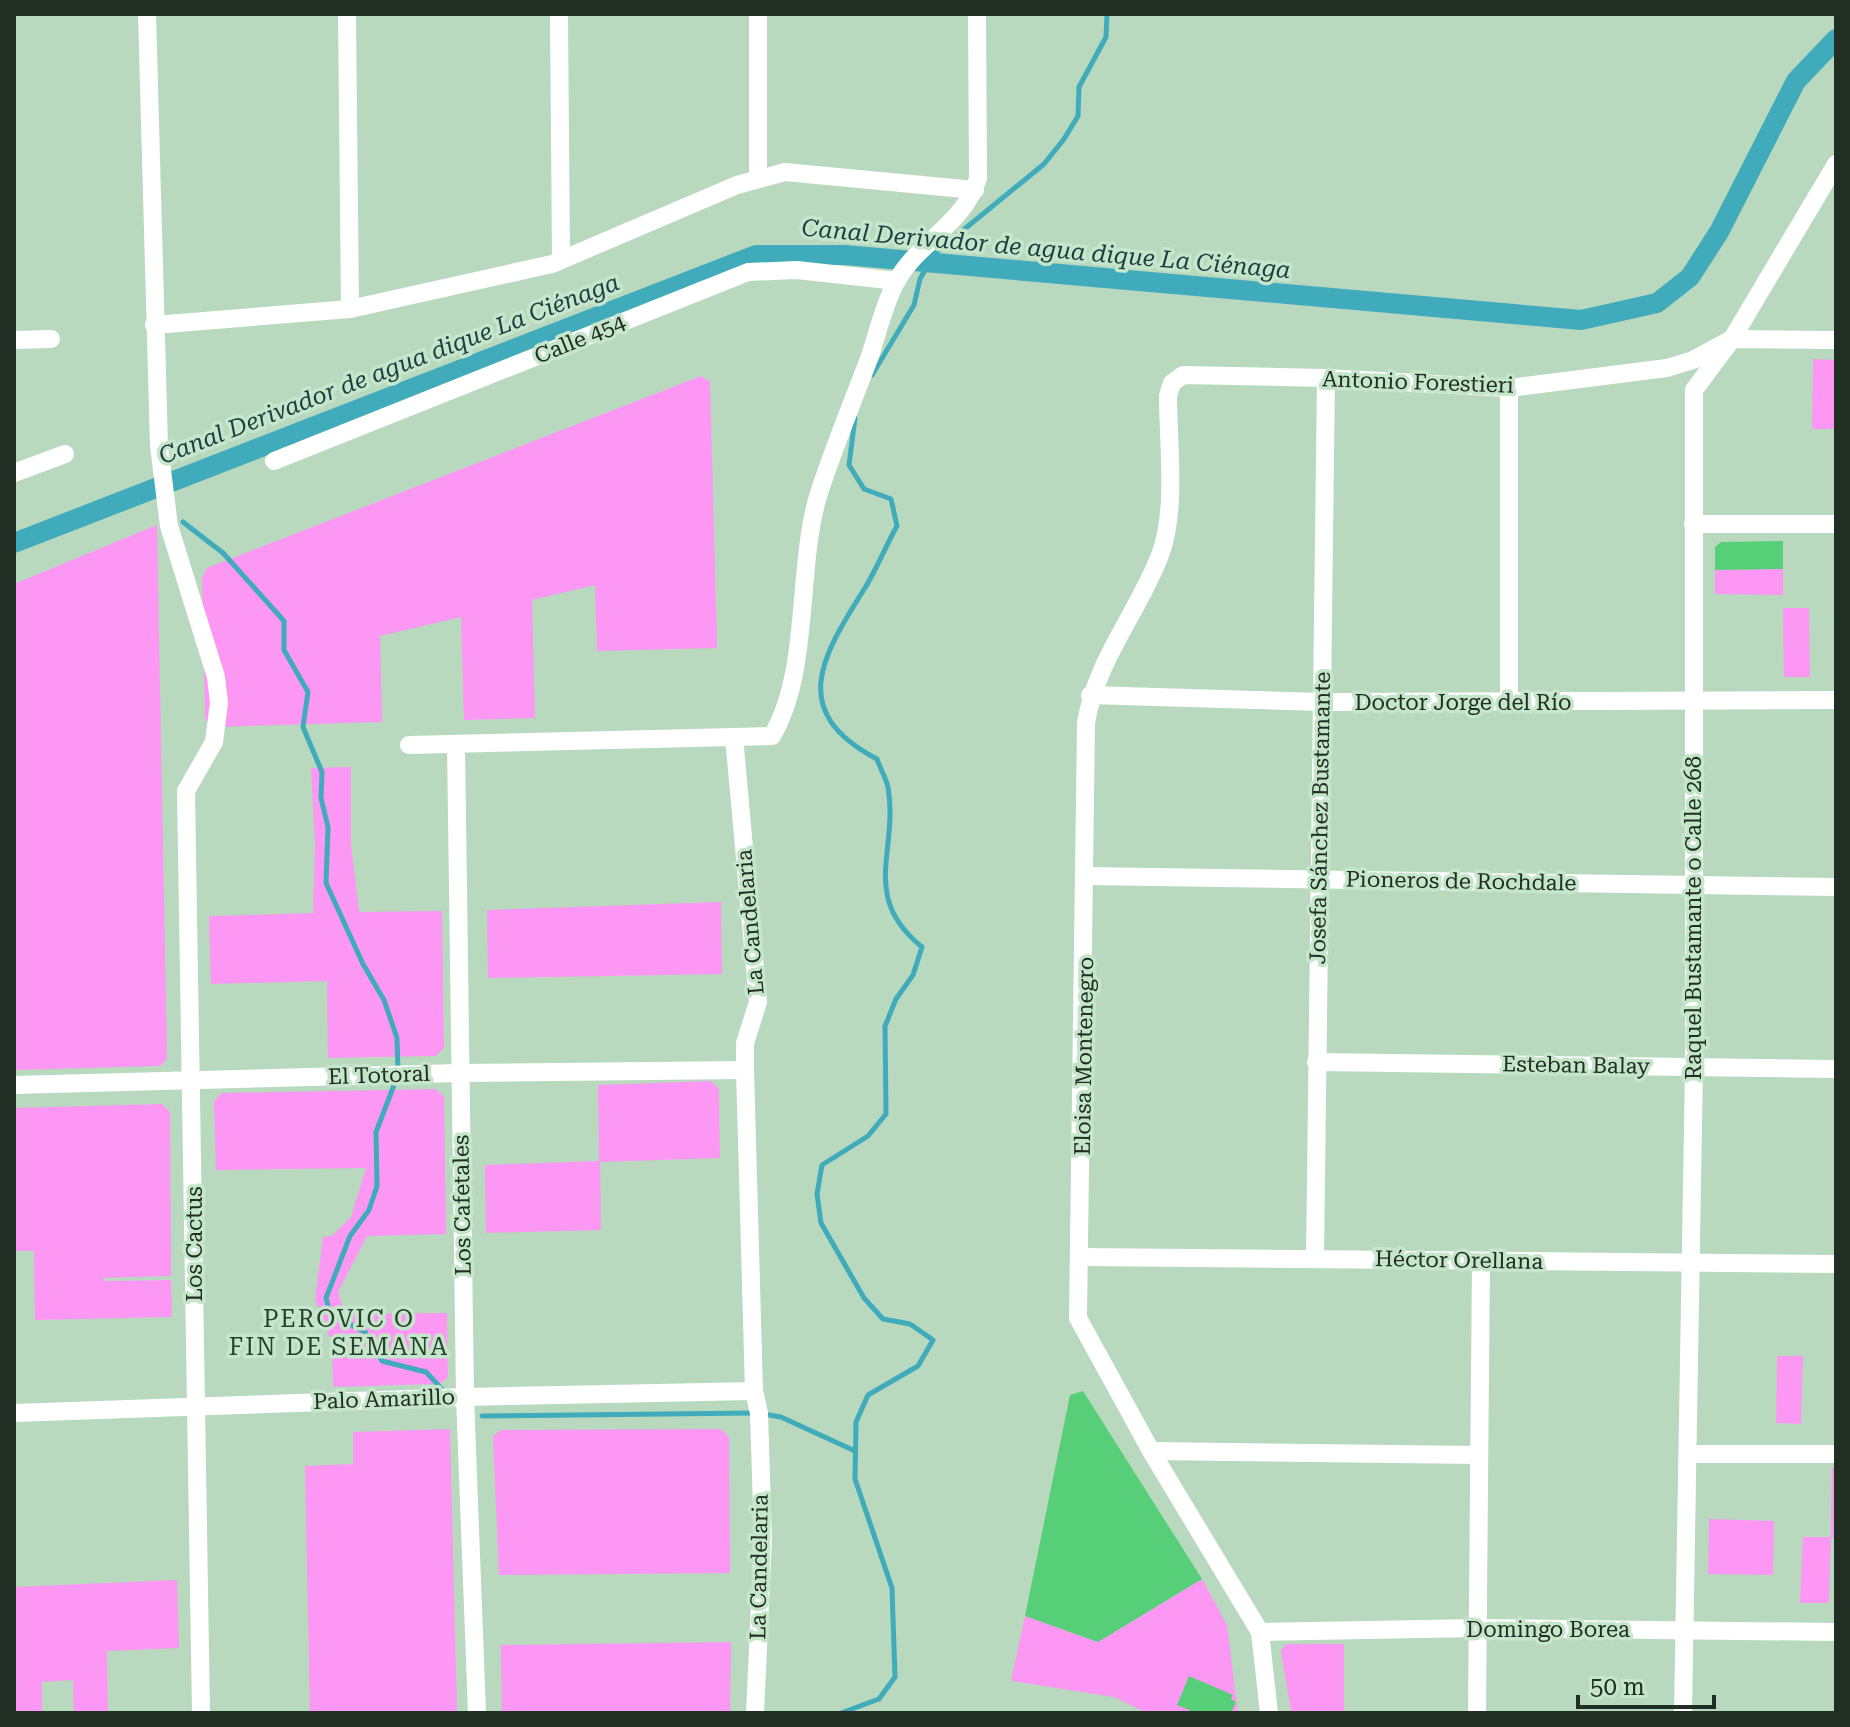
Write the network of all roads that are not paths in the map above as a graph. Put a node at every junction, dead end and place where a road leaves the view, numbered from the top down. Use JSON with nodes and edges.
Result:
{"nodes":[{"id":1,"x":147,"y":14,"type":"edge"},
{"id":2,"x":347,"y":14,"type":"edge"},
{"id":3,"x":559,"y":14,"type":"edge"},
{"id":4,"x":758,"y":14,"type":"edge"},
{"id":5,"x":977,"y":14,"type":"edge"},
{"id":6,"x":1836,"y":164,"type":"edge"},
{"id":7,"x":758,"y":177,"type":"junction"},
{"id":8,"x":975,"y":190,"type":"junction"},
{"id":9,"x":561,"y":260,"type":"junction"},
{"id":10,"x":897,"y":281,"type":"junction"},
{"id":11,"x":350,"y":309,"type":"junction"},
{"id":12,"x":154,"y":325,"type":"junction"},
{"id":13,"x":51,"y":339,"type":"dead end"},
{"id":14,"x":1732,"y":339,"type":"junction"},
{"id":15,"x":14,"y":340,"type":"edge"},
{"id":16,"x":1836,"y":340,"type":"edge"},
{"id":17,"x":1667,"y":368,"type":"junction"},
{"id":18,"x":1183,"y":375,"type":"joint"},
{"id":19,"x":1326,"y":378,"type":"junction"},
{"id":20,"x":1509,"y":388,"type":"junction"},
{"id":21,"x":1694,"y":390,"type":"junction"},
{"id":22,"x":65,"y":454,"type":"dead end"},
{"id":23,"x":274,"y":461,"type":"dead end"},
{"id":24,"x":14,"y":473,"type":"edge"},
{"id":25,"x":1693,"y":524,"type":"junction"},
{"id":26,"x":1836,"y":524,"type":"edge"},
{"id":27,"x":1090,"y":695,"type":"junction"},
{"id":28,"x":1693,"y":700,"type":"junction"},
{"id":29,"x":1836,"y":700,"type":"edge"},
{"id":30,"x":1324,"y":702,"type":"junction"},
{"id":31,"x":1509,"y":703,"type":"junction"},
{"id":32,"x":734,"y":737,"type":"junction"},
{"id":33,"x":409,"y":745,"type":"dead end"},
{"id":34,"x":456,"y":745,"type":"junction"},
{"id":35,"x":1086,"y":876,"type":"junction"},
{"id":36,"x":1318,"y":879,"type":"junction"},
{"id":37,"x":1695,"y":886,"type":"junction"},
{"id":38,"x":1836,"y":887,"type":"edge"},
{"id":39,"x":1316,"y":1062,"type":"junction"},
{"id":40,"x":1694,"y":1067,"type":"junction"},
{"id":41,"x":1836,"y":1069,"type":"edge"},
{"id":42,"x":745,"y":1070,"type":"junction"},
{"id":43,"x":459,"y":1073,"type":"junction"},
{"id":44,"x":193,"y":1081,"type":"junction"},
{"id":45,"x":14,"y":1085,"type":"edge"},
{"id":46,"x":1082,"y":1257,"type":"junction"},
{"id":47,"x":1315,"y":1258,"type":"junction"},
{"id":48,"x":1481,"y":1261,"type":"junction"},
{"id":49,"x":1690,"y":1263,"type":"junction"},
{"id":50,"x":1836,"y":1264,"type":"edge"},
{"id":51,"x":754,"y":1391,"type":"junction"},
{"id":52,"x":465,"y":1397,"type":"junction"},
{"id":53,"x":195,"y":1406,"type":"junction"},
{"id":54,"x":14,"y":1413,"type":"edge"},
{"id":55,"x":1151,"y":1451,"type":"junction"},
{"id":56,"x":1688,"y":1454,"type":"junction"},
{"id":57,"x":1836,"y":1454,"type":"edge"},
{"id":58,"x":1478,"y":1455,"type":"junction"},
{"id":59,"x":1477,"y":1628,"type":"junction"},
{"id":60,"x":1685,"y":1630,"type":"junction"},
{"id":61,"x":1260,"y":1632,"type":"junction"},
{"id":62,"x":1836,"y":1632,"type":"edge"},
{"id":63,"x":201,"y":1713,"type":"edge"},
{"id":64,"x":477,"y":1713,"type":"edge"},
{"id":65,"x":755,"y":1713,"type":"edge"},
{"id":66,"x":1269,"y":1713,"type":"edge"},
{"id":67,"x":1477,"y":1713,"type":"edge"},
{"id":68,"x":1683,"y":1713,"type":"edge"}],
"edges":[{"from":1,"to":12,"type":"street"},
{"from":2,"to":11,"type":"street"},
{"from":3,"to":9,"type":"street"},
{"from":4,"to":7,"type":"street"},
{"from":5,"to":8,"type":"street"},
{"from":6,"to":14,"type":"street"},
{"from":7,"to":8,"type":"street"},
{"from":7,"to":9,"type":"street"},
{"from":8,"to":10,"type":"street"},
{"from":9,"to":11,"type":"street"},
{"from":10,"to":23,"type":"street","name":"Calle 454"},
{"from":10,"to":32,"type":"street"},
{"from":11,"to":12,"type":"street"},
{"from":12,"to":44,"type":"street","name":"Los Cactus"},
{"from":13,"to":15,"type":"street"},
{"from":14,"to":16,"type":"street","name":"Antonio Forestieri"},
{"from":14,"to":17,"type":"street","name":"Antonio Forestieri"},
{"from":14,"to":21,"type":"street"},
{"from":17,"to":20,"type":"street","name":"Antonio Forestieri"},
{"from":17,"to":21,"type":"street"},
{"from":18,"to":19,"type":"street","name":"Antonio Forestieri"},
{"from":18,"to":27,"type":"street","name":"Eloisa Montenegro"},
{"from":19,"to":20,"type":"street","name":"Antonio Forestieri"},
{"from":19,"to":30,"type":"street","name":"Josefa Sánchez Bustamante"},
{"from":20,"to":31,"type":"street"},
{"from":21,"to":25,"type":"street","name":"Raquel Bustamante o Calle 268"},
{"from":22,"to":24,"type":"street"},
{"from":25,"to":26,"type":"street"},
{"from":25,"to":28,"type":"street","name":"Raquel Bustamante o Calle 268"},
{"from":27,"to":30,"type":"street","name":"Doctor Jorge del Río"},
{"from":27,"to":35,"type":"street","name":"Eloisa Montenegro"},
{"from":28,"to":29,"type":"street","name":"Doctor Jorge del Río"},
{"from":28,"to":31,"type":"street","name":"Doctor Jorge del Río"},
{"from":28,"to":37,"type":"street","name":"Raquel Bustamante o Calle 268"},
{"from":30,"to":31,"type":"street","name":"Doctor Jorge del Río"},
{"from":30,"to":36,"type":"street","name":"Josefa Sánchez Bustamante"},
{"from":32,"to":34,"type":"street"},
{"from":32,"to":42,"type":"street","name":"La Candelaria"},
{"from":33,"to":34,"type":"street"},
{"from":34,"to":43,"type":"street","name":"Los Cafetales"},
{"from":35,"to":36,"type":"street","name":"Pioneros de Rochdale"},
{"from":35,"to":46,"type":"street","name":"Eloisa Montenegro"},
{"from":36,"to":37,"type":"street","name":"Pioneros de Rochdale"},
{"from":36,"to":39,"type":"street","name":"Josefa Sánchez Bustamante"},
{"from":37,"to":38,"type":"street","name":"Pioneros de Rochdale"},
{"from":37,"to":40,"type":"street","name":"Raquel Bustamante o Calle 268"},
{"from":39,"to":40,"type":"street","name":"Esteban Balay"},
{"from":39,"to":47,"type":"street","name":"Josefa Sánchez Bustamante"},
{"from":40,"to":41,"type":"street","name":"Esteban Balay"},
{"from":40,"to":49,"type":"street","name":"Raquel Bustamante o Calle 268"},
{"from":42,"to":43,"type":"street","name":"El Totoral"},
{"from":42,"to":51,"type":"street","name":"La Candelaria"},
{"from":43,"to":44,"type":"street","name":"El Totoral"},
{"from":43,"to":52,"type":"street","name":"Los Cafetales"},
{"from":44,"to":45,"type":"street","name":"El Totoral"},
{"from":44,"to":53,"type":"street","name":"Los Cactus"},
{"from":46,"to":47,"type":"street","name":"Héctor Orellana"},
{"from":46,"to":55,"type":"street","name":"Eloisa Montenegro"},
{"from":47,"to":48,"type":"street","name":"Héctor Orellana"},
{"from":48,"to":49,"type":"street","name":"Héctor Orellana"},
{"from":48,"to":58,"type":"street"},
{"from":49,"to":50,"type":"street","name":"Héctor Orellana"},
{"from":49,"to":56,"type":"street","name":"Raquel Bustamante o Calle 268"},
{"from":51,"to":52,"type":"street","name":"Palo Amarillo"},
{"from":51,"to":65,"type":"street","name":"La Candelaria"},
{"from":52,"to":53,"type":"street","name":"Palo Amarillo"},
{"from":52,"to":64,"type":"street","name":"Los Cafetales"},
{"from":53,"to":54,"type":"street","name":"Palo Amarillo"},
{"from":53,"to":63,"type":"street","name":"Los Cactus"},
{"from":55,"to":58,"type":"street"},
{"from":55,"to":61,"type":"street","name":"Eloisa Montenegro"},
{"from":56,"to":57,"type":"street"},
{"from":56,"to":60,"type":"street","name":"Raquel Bustamante o Calle 268"},
{"from":58,"to":59,"type":"street"},
{"from":59,"to":60,"type":"street","name":"Domingo Borea"},
{"from":59,"to":61,"type":"street","name":"Domingo Borea"},
{"from":59,"to":67,"type":"street"},
{"from":60,"to":62,"type":"street","name":"Domingo Borea"},
{"from":60,"to":68,"type":"street","name":"Raquel Bustamante o Calle 268"},
{"from":61,"to":66,"type":"street","name":"Eloisa Montenegro"}]}
